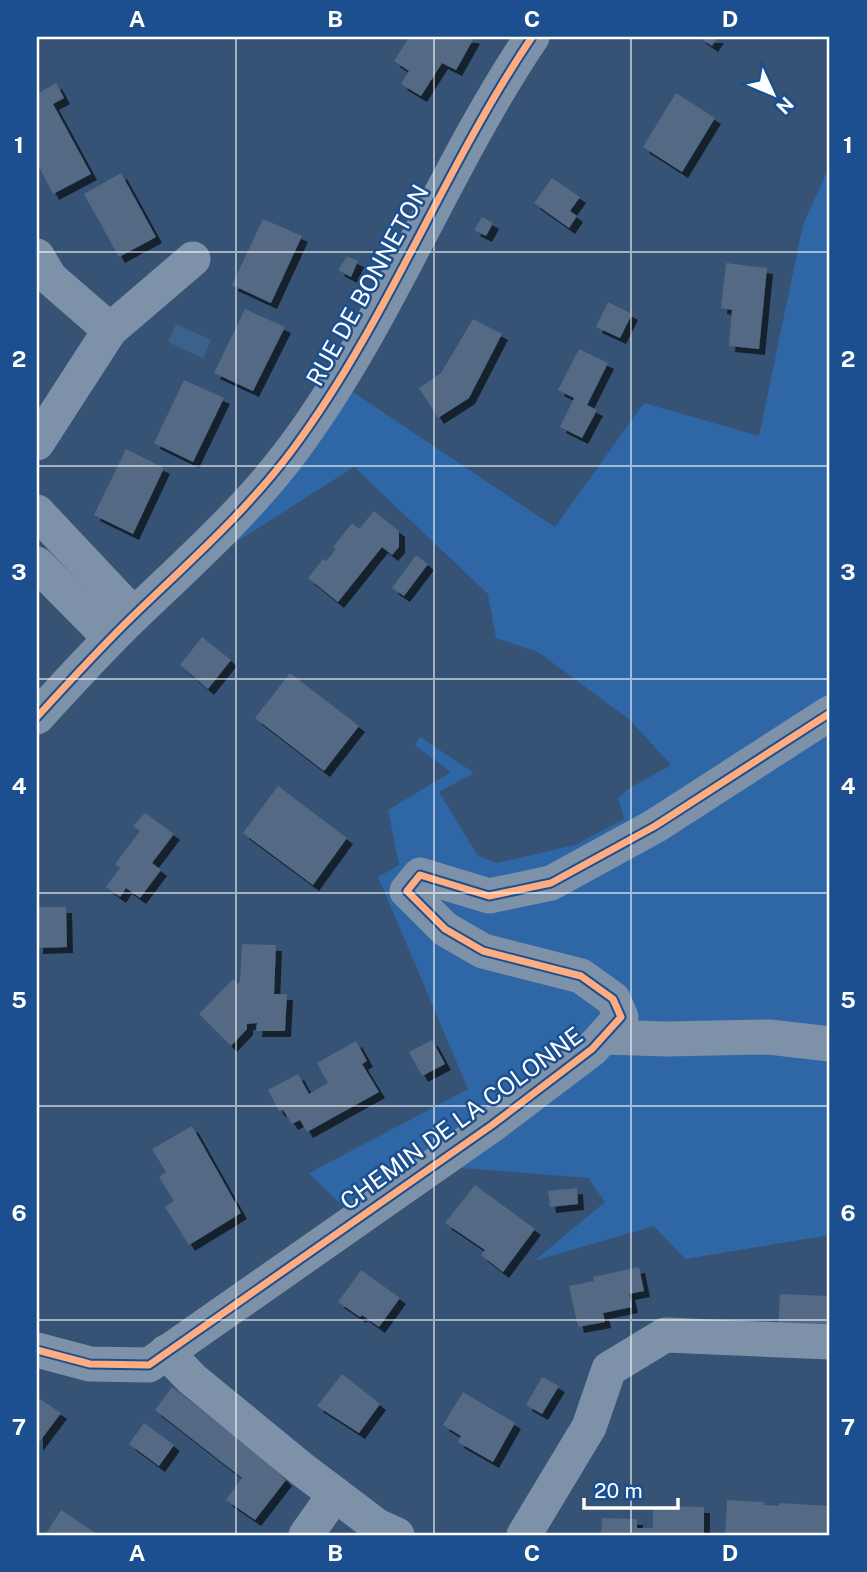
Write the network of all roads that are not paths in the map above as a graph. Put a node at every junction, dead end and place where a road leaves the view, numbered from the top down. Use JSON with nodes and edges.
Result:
{"nodes":[{"id":1,"x":532,"y":37,"type":"edge"},
{"id":2,"x":37,"y":256,"type":"edge"},
{"id":3,"x":192,"y":259,"type":"dead end"},
{"id":4,"x":110,"y":330,"type":"junction"},
{"id":5,"x":37,"y":443,"type":"edge"},
{"id":6,"x":37,"y":512,"type":"edge"},
{"id":7,"x":37,"y":564,"type":"edge"},
{"id":8,"x":122,"y":626,"type":"junction"},
{"id":9,"x":830,"y":713,"type":"edge"},
{"id":10,"x":37,"y":717,"type":"edge"},
{"id":11,"x":603,"y":1037,"type":"junction"},
{"id":12,"x":830,"y":1044,"type":"edge"},
{"id":13,"x":830,"y":1342,"type":"edge"},
{"id":14,"x":37,"y":1350,"type":"edge"},
{"id":15,"x":166,"y":1352,"type":"junction"},
{"id":16,"x":335,"y":1494,"type":"junction"},
{"id":17,"x":306,"y":1535,"type":"edge"},
{"id":18,"x":397,"y":1535,"type":"edge"},
{"id":19,"x":524,"y":1535,"type":"edge"}],
"edges":[{"from":1,"to":8,"type":"street","name":"RUE DE BONNETON"},
{"from":2,"to":4,"type":"street"},
{"from":3,"to":4,"type":"street"},
{"from":4,"to":5,"type":"street"},
{"from":6,"to":8,"type":"street"},
{"from":7,"to":8,"type":"street"},
{"from":8,"to":10,"type":"street","name":"RUE DE BONNETON"},
{"from":9,"to":11,"type":"street","name":"CHEMIN DE LA COLONNE"},
{"from":11,"to":12,"type":"street"},
{"from":11,"to":15,"type":"street","name":"CHEMIN DE LA COLONNE"},
{"from":13,"to":19,"type":"street"},
{"from":14,"to":15,"type":"street","name":"CHEMIN DE LA COLONNE"},
{"from":15,"to":16,"type":"street"},
{"from":16,"to":17,"type":"street"},
{"from":16,"to":18,"type":"street"}]}
